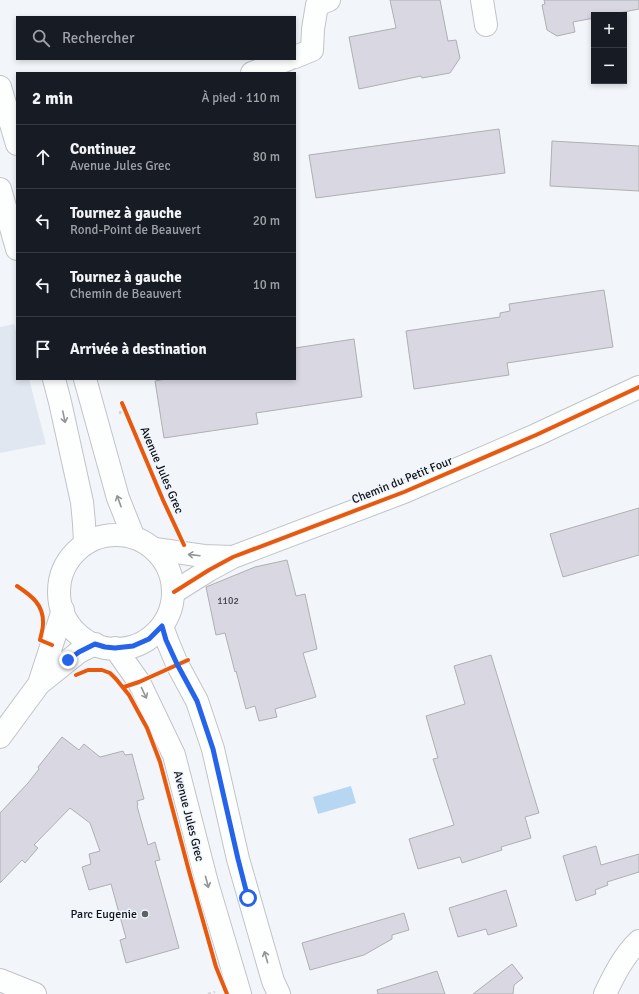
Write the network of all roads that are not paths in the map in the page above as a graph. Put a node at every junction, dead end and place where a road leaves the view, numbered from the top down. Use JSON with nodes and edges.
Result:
{"nodes":[{"id":1,"x":329,"y":0,"type":"edge"},
{"id":2,"x":482,"y":0,"type":"edge"},
{"id":3,"x":486,"y":25,"type":"dead end"},
{"id":4,"x":296,"y":57,"type":"edge"},
{"id":5,"x":286,"y":60,"type":"edge"},
{"id":6,"x":255,"y":72,"type":"edge"},
{"id":7,"x":0,"y":87,"type":"edge"},
{"id":8,"x":16,"y":134,"type":"edge"},
{"id":9,"x":0,"y":189,"type":"edge"},
{"id":10,"x":16,"y":245,"type":"edge"},
{"id":11,"x":54,"y":380,"type":"edge"},
{"id":12,"x":85,"y":380,"type":"edge"},
{"id":13,"x":639,"y":387,"type":"edge"},
{"id":14,"x":134,"y":538,"type":"junction"},
{"id":15,"x":85,"y":544,"type":"junction"},
{"id":16,"x":155,"y":549,"type":"junction"},
{"id":17,"x":233,"y":557,"type":"junction"},
{"id":18,"x":174,"y":592,"type":"junction"},
{"id":19,"x":63,"y":610,"type":"junction"},
{"id":20,"x":162,"y":626,"type":"junction"},
{"id":21,"x":105,"y":646,"type":"junction"},
{"id":22,"x":39,"y":684,"type":"junction"},
{"id":23,"x":0,"y":737,"type":"edge"},
{"id":24,"x":639,"y":941,"type":"edge"},
{"id":25,"x":0,"y":980,"type":"edge"},
{"id":26,"x":35,"y":994,"type":"edge"},
{"id":27,"x":240,"y":994,"type":"edge"},
{"id":28,"x":279,"y":994,"type":"edge"},
{"id":29,"x":605,"y":994,"type":"edge"}],
"edges":[{"from":1,"to":4,"type":"street"},
{"from":2,"to":3,"type":"street"},
{"from":5,"to":6,"type":"street"},
{"from":7,"to":8,"type":"street"},
{"from":9,"to":10,"type":"street"},
{"from":11,"to":15,"type":"street","one_way":true},
{"from":14,"to":12,"type":"street","one_way":true},
{"from":13,"to":17,"type":"street","name":"Chemin du Petit Four"},
{"from":14,"to":15,"type":"street"},
{"from":14,"to":16,"type":"street"},
{"from":15,"to":19,"type":"street"},
{"from":17,"to":16,"type":"street","name":"Chemin du Petit Four","one_way":true},
{"from":16,"to":18,"type":"street"},
{"from":17,"to":18,"type":"street","name":"Chemin du Petit Four"},
{"from":18,"to":20,"type":"street"},
{"from":19,"to":21,"type":"street"},
{"from":19,"to":22,"type":"street"},
{"from":20,"to":21,"type":"street"},
{"from":28,"to":20,"type":"street","one_way":true},
{"from":21,"to":22,"type":"street"},
{"from":21,"to":27,"type":"street","name":"Avenue Jules Grec","one_way":true},
{"from":22,"to":23,"type":"street"},
{"from":24,"to":29,"type":"street"},
{"from":25,"to":26,"type":"street"}]}
